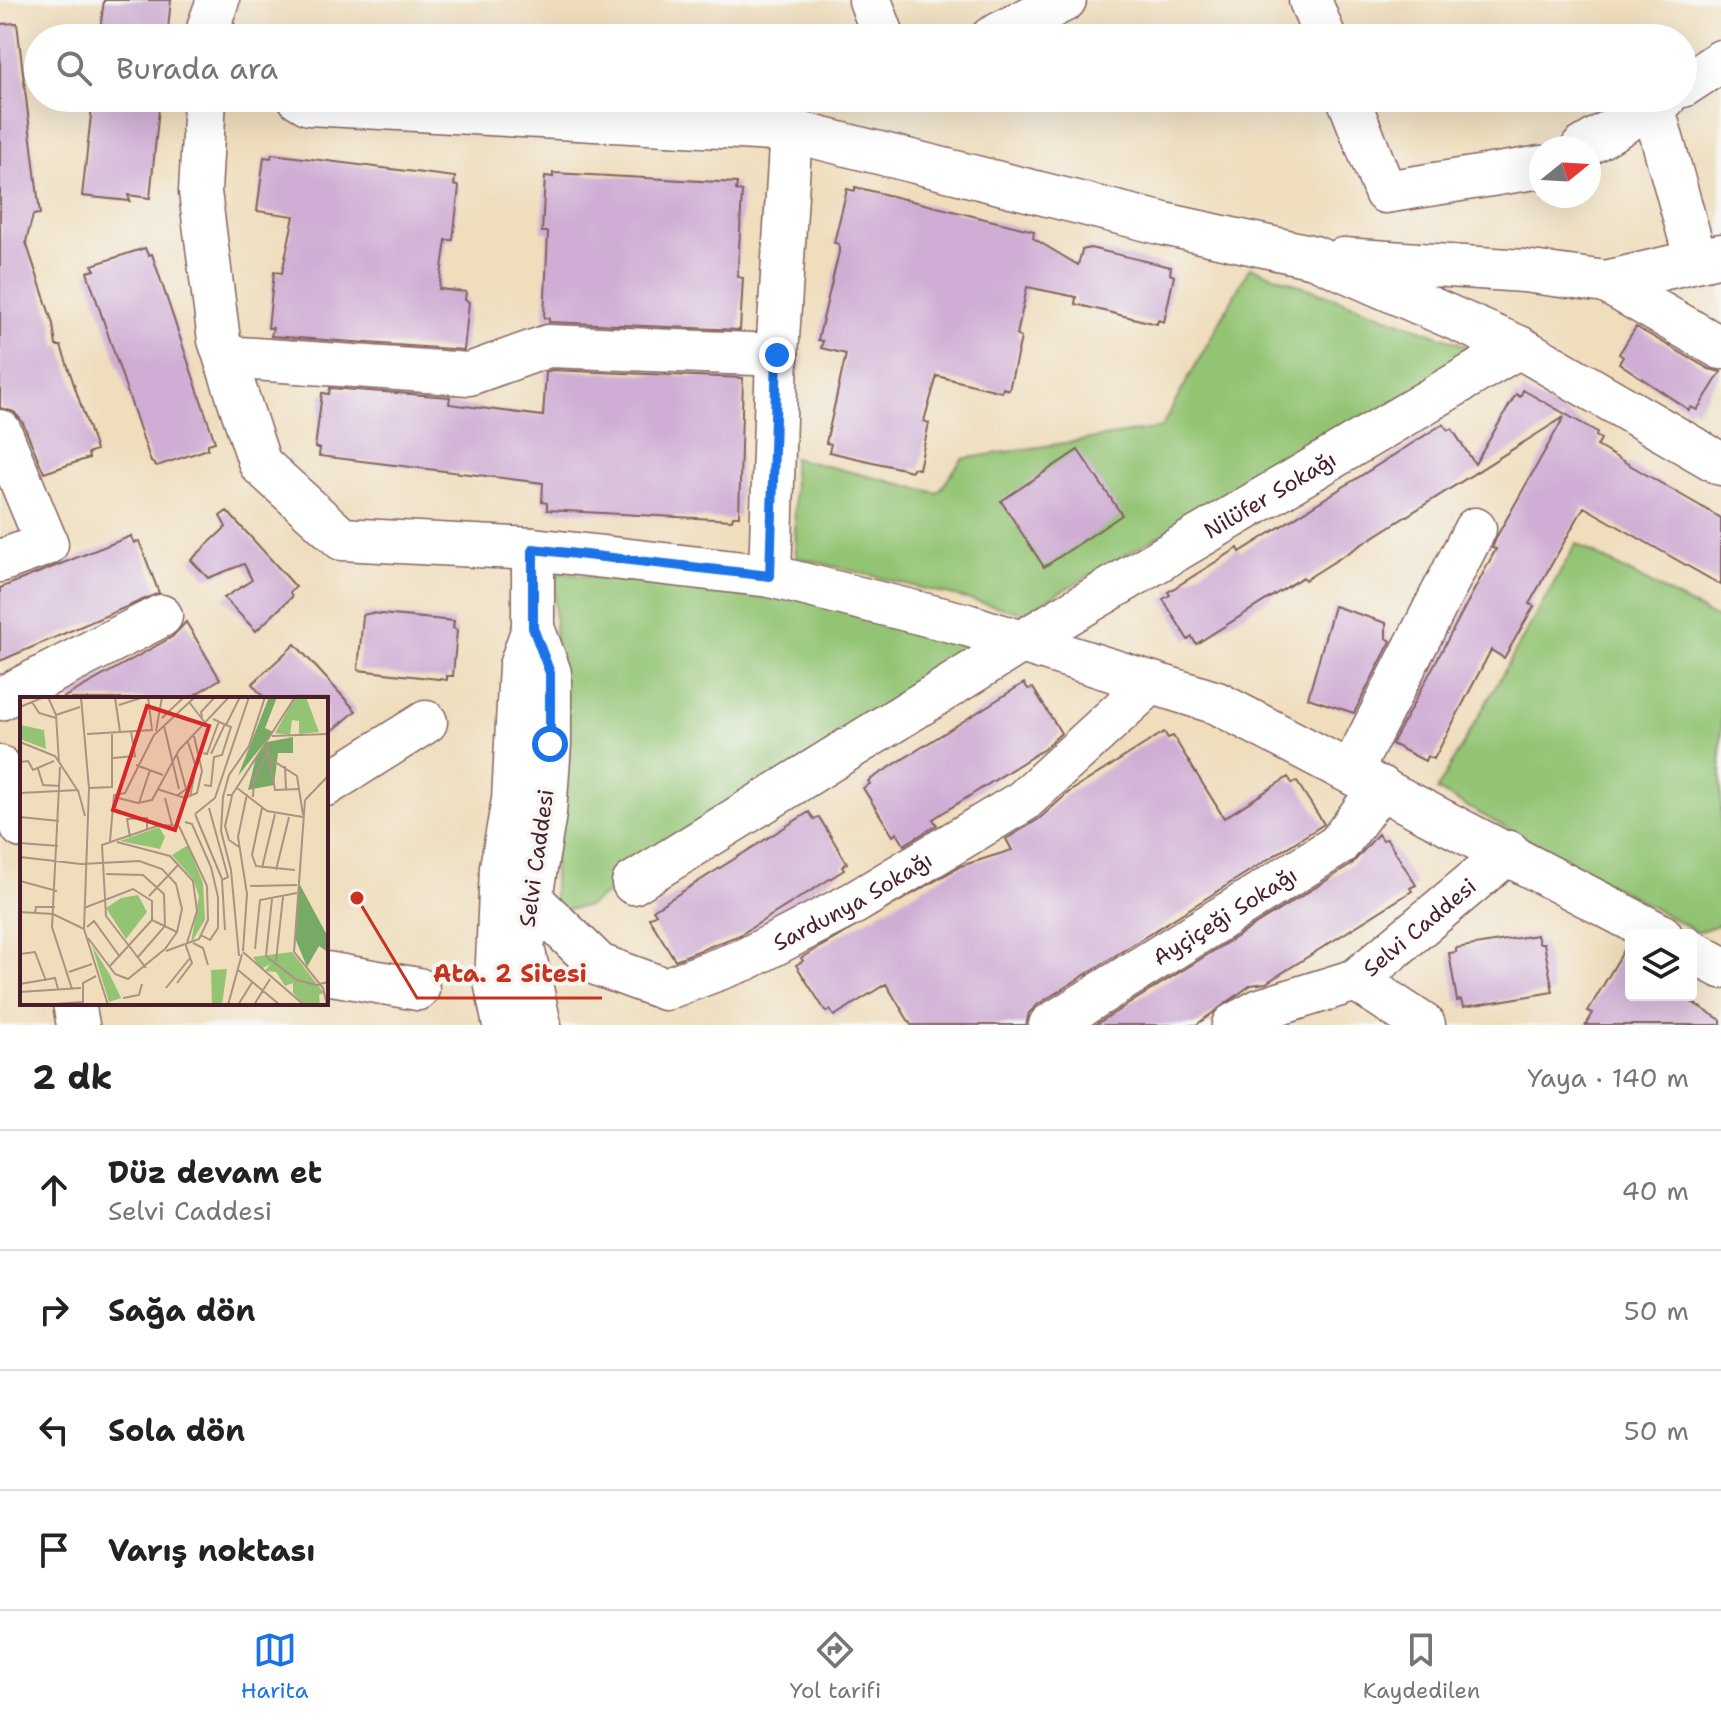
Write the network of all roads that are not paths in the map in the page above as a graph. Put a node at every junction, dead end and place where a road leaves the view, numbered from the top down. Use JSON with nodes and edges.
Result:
{"nodes":[{"id":1,"x":870,"y":0,"type":"edge"},
{"id":2,"x":1065,"y":0,"type":"edge"},
{"id":3,"x":1310,"y":0,"type":"edge"},
{"id":4,"x":879,"y":24,"type":"edge"},
{"id":5,"x":1018,"y":24,"type":"edge"},
{"id":6,"x":1319,"y":24,"type":"edge"},
{"id":7,"x":1721,"y":61,"type":"edge"},
{"id":8,"x":1697,"y":77,"type":"edge"},
{"id":9,"x":204,"y":112,"type":"edge"},
{"id":10,"x":452,"y":112,"type":"edge"},
{"id":11,"x":1354,"y":112,"type":"edge"},
{"id":12,"x":1642,"y":112,"type":"edge"},
{"id":13,"x":1671,"y":112,"type":"edge"},
{"id":14,"x":791,"y":131,"type":"junction"},
{"id":15,"x":1601,"y":137,"type":"edge"},
{"id":16,"x":1529,"y":169,"type":"edge"},
{"id":17,"x":1314,"y":257,"type":"junction"},
{"id":18,"x":1709,"y":258,"type":"edge"},
{"id":19,"x":1606,"y":282,"type":"junction"},
{"id":20,"x":1519,"y":347,"type":"junction"},
{"id":21,"x":1721,"y":348,"type":"edge"},
{"id":22,"x":777,"y":355,"type":"junction"},
{"id":23,"x":225,"y":357,"type":"junction"},
{"id":24,"x":0,"y":431,"type":"edge"},
{"id":25,"x":1721,"y":464,"type":"edge"},
{"id":26,"x":1475,"y":529,"type":"dead end"},
{"id":27,"x":533,"y":549,"type":"junction"},
{"id":28,"x":0,"y":561,"type":"edge"},
{"id":29,"x":770,"y":576,"type":"junction"},
{"id":30,"x":161,"y":616,"type":"dead end"},
{"id":31,"x":533,"y":628,"type":"junction"},
{"id":32,"x":1021,"y":642,"type":"junction"},
{"id":33,"x":1151,"y":683,"type":"junction"},
{"id":34,"x":0,"y":699,"type":"edge"},
{"id":35,"x":426,"y":722,"type":"dead end"},
{"id":36,"x":0,"y":767,"type":"edge"},
{"id":37,"x":1366,"y":779,"type":"junction"},
{"id":38,"x":328,"y":784,"type":"edge"},
{"id":39,"x":20,"y":822,"type":"edge"},
{"id":40,"x":1509,"y":852,"type":"junction"},
{"id":41,"x":633,"y":883,"type":"dead end"},
{"id":42,"x":530,"y":898,"type":"junction"},
{"id":43,"x":1650,"y":929,"type":"edge"},
{"id":44,"x":1697,"y":954,"type":"edge"},
{"id":45,"x":1721,"y":967,"type":"edge"},
{"id":46,"x":328,"y":973,"type":"edge"},
{"id":47,"x":1356,"y":980,"type":"junction"},
{"id":48,"x":418,"y":989,"type":"dead end"},
{"id":49,"x":74,"y":1005,"type":"edge"},
{"id":50,"x":78,"y":1025,"type":"edge"},
{"id":51,"x":504,"y":1025,"type":"edge"},
{"id":52,"x":540,"y":1025,"type":"edge"},
{"id":53,"x":1050,"y":1025,"type":"edge"},
{"id":54,"x":1233,"y":1025,"type":"edge"},
{"id":55,"x":1318,"y":1025,"type":"edge"},
{"id":56,"x":1424,"y":1025,"type":"edge"}],
"edges":[{"from":1,"to":4,"type":"street"},
{"from":2,"to":5,"type":"street"},
{"from":3,"to":6,"type":"street"},
{"from":7,"to":8,"type":"street"},
{"from":9,"to":23,"type":"street"},
{"from":10,"to":14,"type":"street"},
{"from":11,"to":16,"type":"street"},
{"from":12,"to":15,"type":"street"},
{"from":13,"to":18,"type":"street"},
{"from":14,"to":17,"type":"street"},
{"from":14,"to":22,"type":"street"},
{"from":17,"to":19,"type":"street"},
{"from":17,"to":20,"type":"street"},
{"from":18,"to":19,"type":"street"},
{"from":19,"to":21,"type":"street"},
{"from":20,"to":25,"type":"street"},
{"from":20,"to":32,"type":"street","name":"Nilüfer Sokağı"},
{"from":22,"to":23,"type":"street"},
{"from":22,"to":29,"type":"street"},
{"from":23,"to":27,"type":"street"},
{"from":24,"to":28,"type":"street"},
{"from":26,"to":37,"type":"street","name":"Ayçiçeği Sokağı"},
{"from":27,"to":29,"type":"street"},
{"from":27,"to":31,"type":"street","name":"Selvi Caddesi"},
{"from":29,"to":32,"type":"street"},
{"from":30,"to":34,"type":"street"},
{"from":31,"to":42,"type":"street","name":"Selvi Caddesi"},
{"from":31,"to":51,"type":"street"},
{"from":32,"to":33,"type":"street"},
{"from":32,"to":41,"type":"street","name":"Nilüfer Sokağı"},
{"from":33,"to":37,"type":"street"},
{"from":33,"to":42,"type":"street","name":"Sardunya Sokağı"},
{"from":35,"to":38,"type":"street"},
{"from":36,"to":39,"type":"street"},
{"from":37,"to":40,"type":"street"},
{"from":37,"to":53,"type":"street","name":"Ayçiçeği Sokağı"},
{"from":40,"to":43,"type":"street"},
{"from":40,"to":47,"type":"street","name":"Selvi Caddesi"},
{"from":42,"to":52,"type":"street","name":"Selvi Caddesi"},
{"from":44,"to":45,"type":"street"},
{"from":46,"to":48,"type":"street"},
{"from":47,"to":54,"type":"street","name":"Selvi Caddesi"},
{"from":47,"to":55,"type":"street"},
{"from":47,"to":56,"type":"street"},
{"from":49,"to":50,"type":"street"}]}
